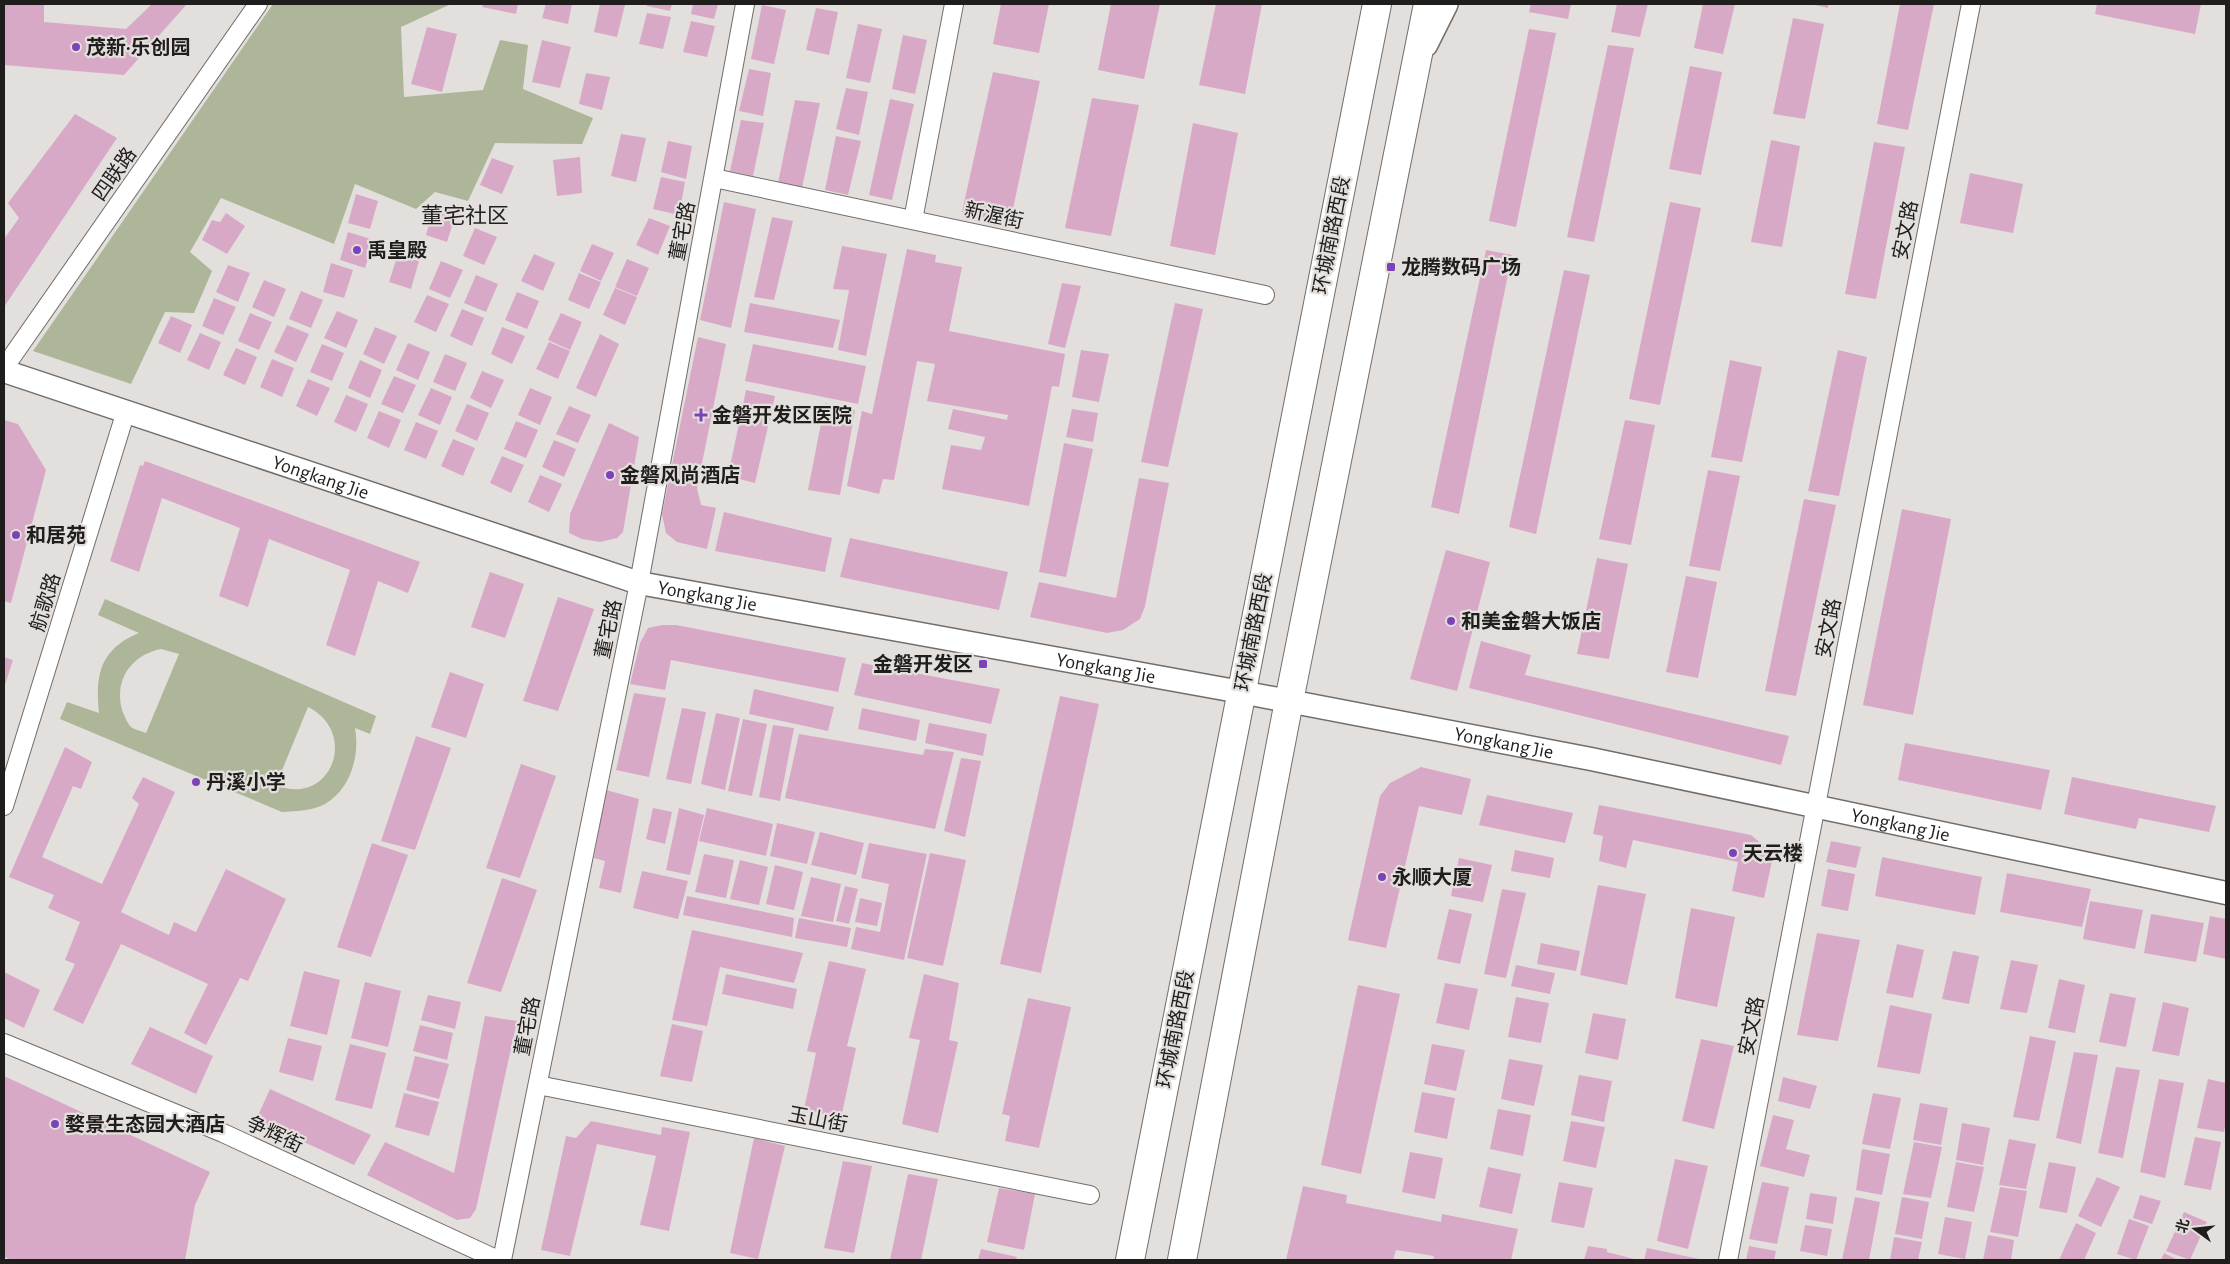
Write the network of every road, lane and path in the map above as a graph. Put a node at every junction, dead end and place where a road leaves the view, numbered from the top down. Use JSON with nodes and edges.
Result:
{"nodes":[{"id":1,"x":258,"y":4,"type":"edge"},
{"id":2,"x":745,"y":4,"type":"edge"},
{"id":3,"x":954,"y":4,"type":"edge"},
{"id":4,"x":1377,"y":4,"type":"edge"},
{"id":5,"x":1428,"y":4,"type":"edge"},
{"id":6,"x":1445,"y":4,"type":"edge"},
{"id":7,"x":1971,"y":4,"type":"edge"},
{"id":8,"x":1416,"y":62,"type":"junction"},
{"id":9,"x":714,"y":178,"type":"junction"},
{"id":10,"x":913,"y":220,"type":"junction"},
{"id":11,"x":1265,"y":295,"type":"dead end"},
{"id":12,"x":4,"y":369,"type":"edge"},
{"id":13,"x":126,"y":412,"type":"junction"},
{"id":14,"x":640,"y":583,"type":"junction"},
{"id":15,"x":1241,"y":692,"type":"junction"},
{"id":16,"x":1290,"y":701,"type":"junction"},
{"id":17,"x":4,"y":806,"type":"edge"},
{"id":18,"x":1815,"y":806,"type":"junction"},
{"id":19,"x":2226,"y":893,"type":"edge"},
{"id":20,"x":4,"y":1042,"type":"edge"},
{"id":21,"x":538,"y":1085,"type":"junction"},
{"id":22,"x":1090,"y":1195,"type":"dead end"},
{"id":23,"x":498,"y":1260,"type":"edge"},
{"id":24,"x":502,"y":1260,"type":"edge"},
{"id":25,"x":1130,"y":1260,"type":"edge"},
{"id":26,"x":1182,"y":1260,"type":"edge"},
{"id":27,"x":1728,"y":1260,"type":"edge"}],
"edges":[{"from":1,"to":12,"type":"street","name":"四联路"},
{"from":2,"to":9,"type":"street","name":"董宅路"},
{"from":3,"to":10,"type":"street"},
{"from":4,"to":15,"type":"main road","name":"环城南路西段"},
{"from":5,"to":8,"type":"main road"},
{"from":6,"to":8,"type":"main road"},
{"from":7,"to":18,"type":"street","name":"安文路"},
{"from":8,"to":16,"type":"main road"},
{"from":9,"to":10,"type":"street","name":"新渥街"},
{"from":9,"to":14,"type":"street","name":"董宅路"},
{"from":10,"to":11,"type":"street","name":"新渥街"},
{"from":12,"to":13,"type":"street","name":"Yongkang Jie"},
{"from":13,"to":14,"type":"street","name":"Yongkang Jie"},
{"from":13,"to":17,"type":"street","name":"航歌路"},
{"from":14,"to":15,"type":"street","name":"Yongkang Jie"},
{"from":14,"to":21,"type":"street","name":"董宅路"},
{"from":15,"to":16,"type":"street","name":"Yongkang Jie"},
{"from":15,"to":25,"type":"main road","name":"环城南路西段"},
{"from":16,"to":18,"type":"street","name":"Yongkang Jie"},
{"from":16,"to":26,"type":"main road"},
{"from":18,"to":19,"type":"street","name":"Yongkang Jie"},
{"from":18,"to":27,"type":"street","name":"安文路"},
{"from":20,"to":23,"type":"street","name":"争辉街"},
{"from":21,"to":22,"type":"street","name":"玉山街"},
{"from":21,"to":24,"type":"street","name":"董宅路"}]}
